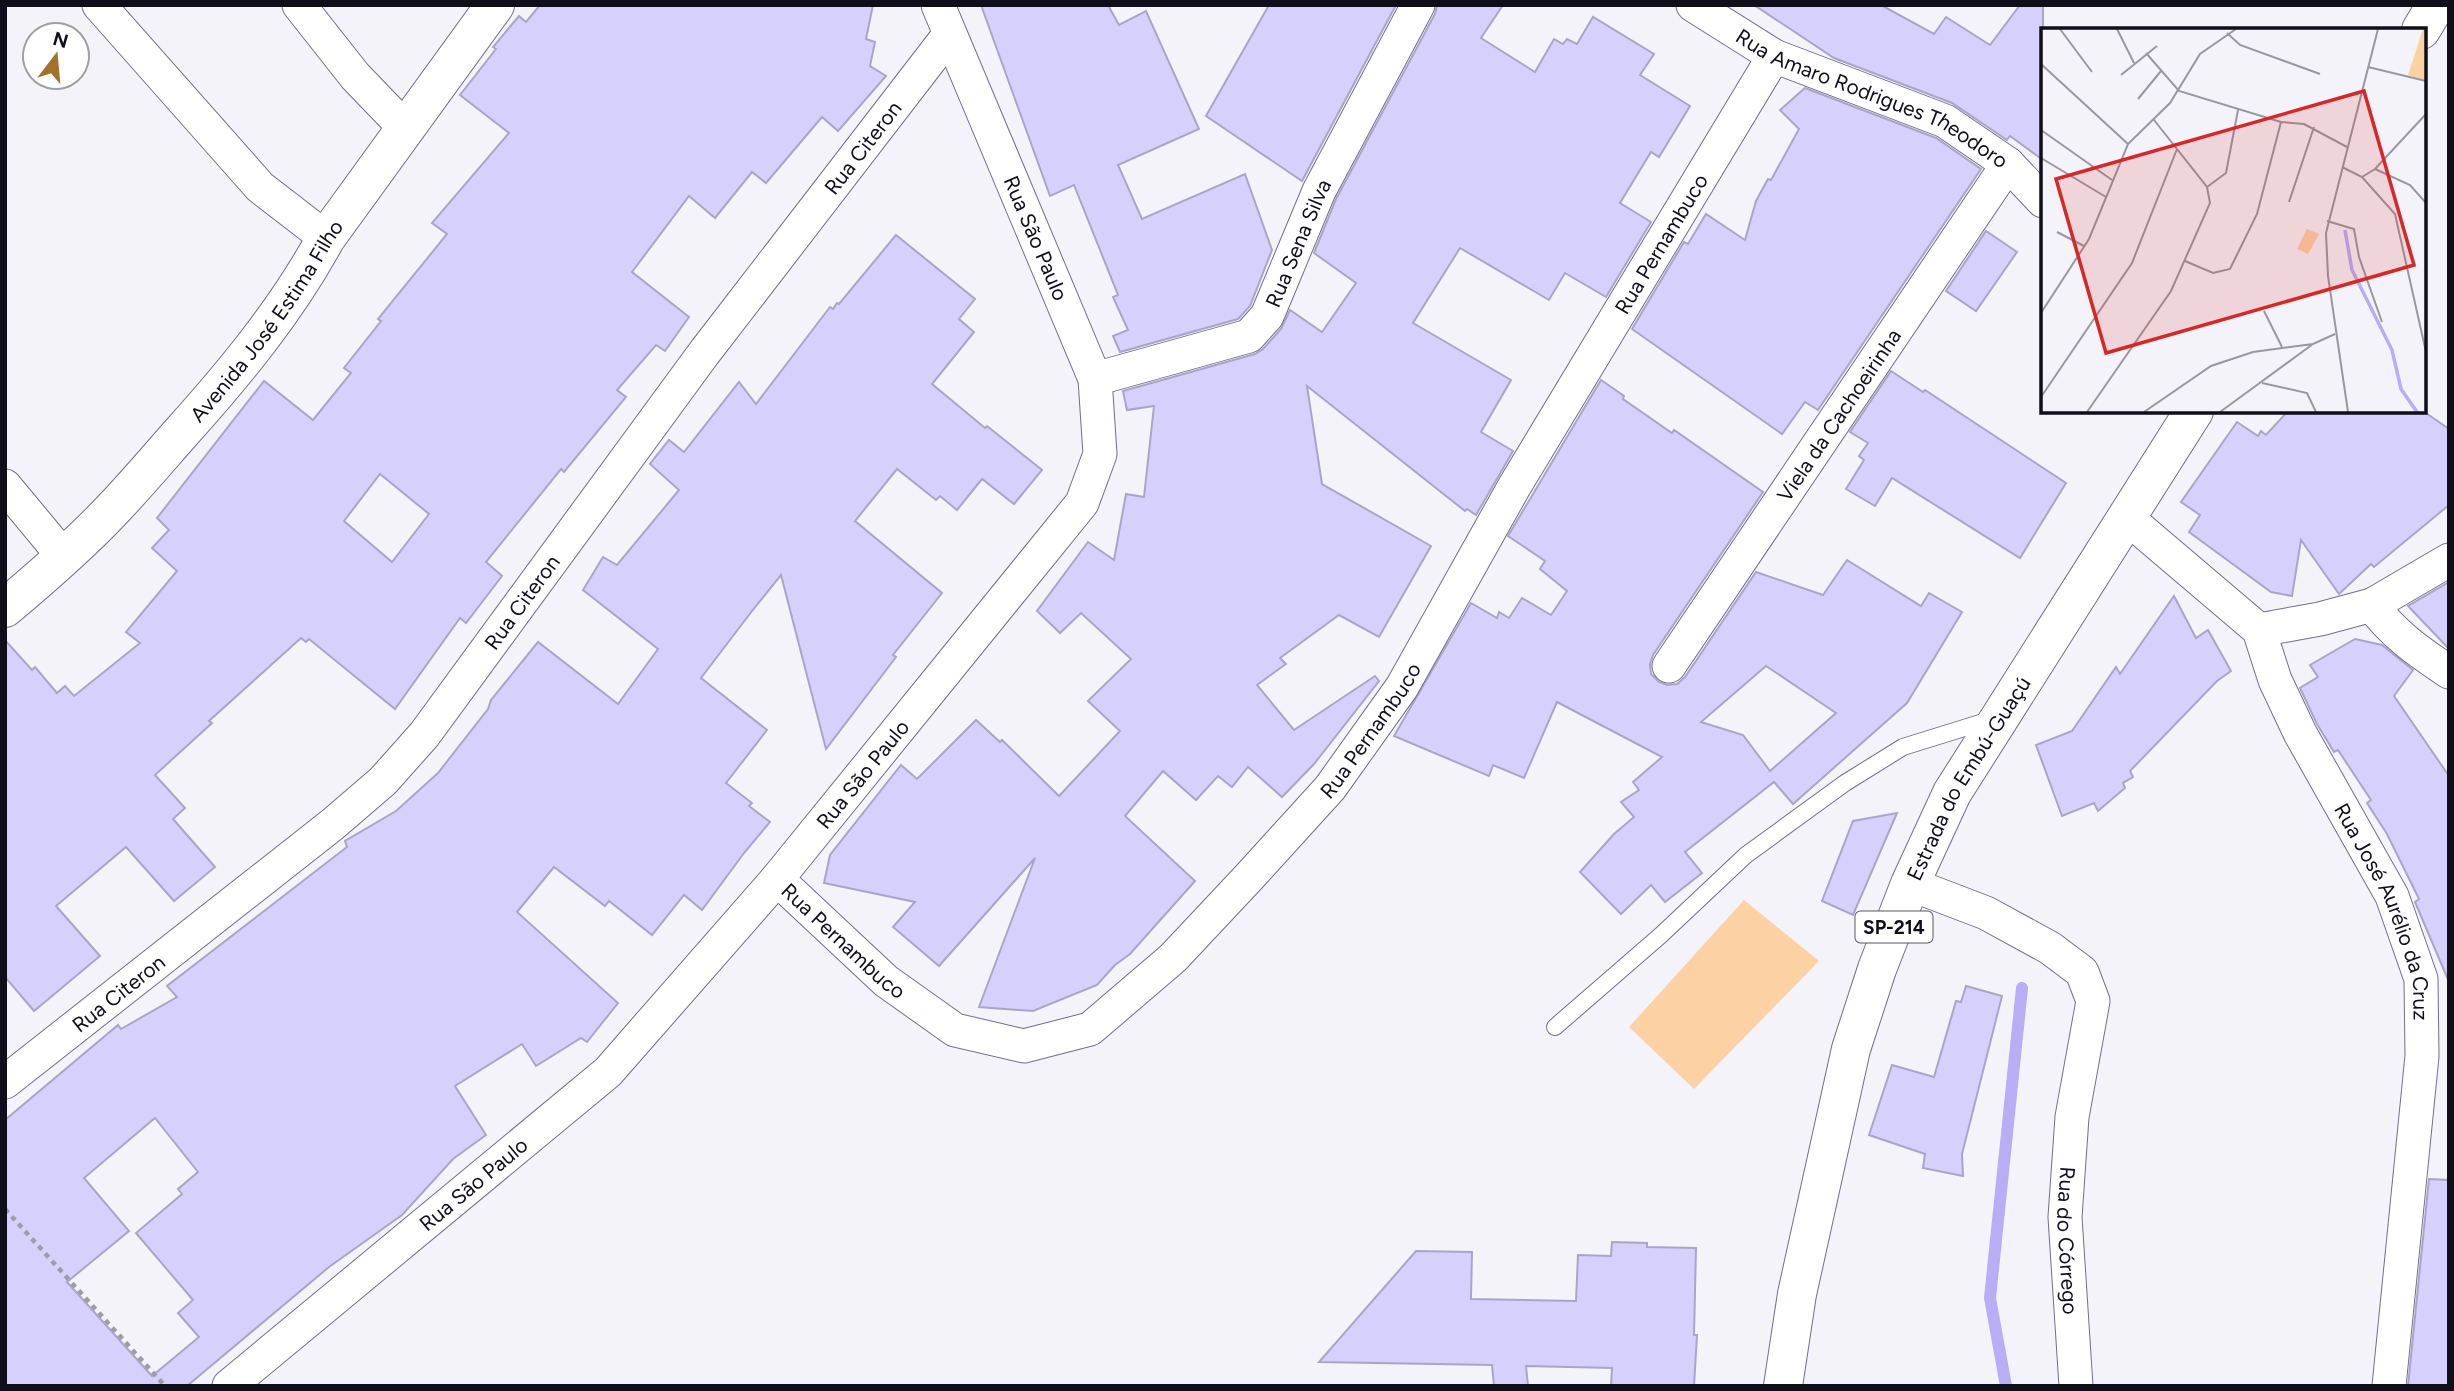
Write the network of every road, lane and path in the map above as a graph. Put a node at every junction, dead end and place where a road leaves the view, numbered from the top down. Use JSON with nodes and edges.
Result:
{"nodes":[{"id":1,"x":99,"y":5,"type":"edge"},
{"id":2,"x":299,"y":5,"type":"edge"},
{"id":3,"x":495,"y":5,"type":"edge"},
{"id":4,"x":1418,"y":5,"type":"edge"},
{"id":5,"x":1693,"y":5,"type":"edge"},
{"id":6,"x":2436,"y":5,"type":"edge"},
{"id":7,"x":944,"y":20,"type":"edge"},
{"id":8,"x":2422,"y":28,"type":"edge"},
{"id":9,"x":1774,"y":57,"type":"junction"},
{"id":10,"x":406,"y":129,"type":"junction"},
{"id":11,"x":2008,"y":164,"type":"junction"},
{"id":12,"x":2041,"y":199,"type":"edge"},
{"id":13,"x":326,"y":238,"type":"junction"},
{"id":14,"x":1096,"y":379,"type":"junction"},
{"id":15,"x":2193,"y":413,"type":"edge"},
{"id":16,"x":5,"y":486,"type":"edge"},
{"id":17,"x":2126,"y":517,"type":"junction"},
{"id":18,"x":65,"y":557,"type":"junction"},
{"id":19,"x":2449,"y":560,"type":"edge"},
{"id":20,"x":2372,"y":605,"type":"junction"},
{"id":21,"x":5,"y":608,"type":"edge"},
{"id":22,"x":2259,"y":630,"type":"junction"},
{"id":23,"x":1669,"y":666,"type":"dead end"},
{"id":24,"x":2449,"y":672,"type":"edge"},
{"id":25,"x":1998,"y":718,"type":"junction"},
{"id":26,"x":777,"y":879,"type":"junction"},
{"id":27,"x":1910,"y":884,"type":"junction"},
{"id":28,"x":1555,"y":1027,"type":"dead end"},
{"id":29,"x":5,"y":1082,"type":"edge"},
{"id":30,"x":5,"y":1209,"type":"edge"},
{"id":31,"x":165,"y":1386,"type":"edge"},
{"id":32,"x":229,"y":1386,"type":"edge"},
{"id":33,"x":1783,"y":1386,"type":"edge"},
{"id":34,"x":2076,"y":1386,"type":"edge"},
{"id":35,"x":2389,"y":1386,"type":"edge"}],
"edges":[{"from":1,"to":13,"type":"street"},
{"from":2,"to":10,"type":"street"},
{"from":3,"to":10,"type":"main road","name":"Avenida José Estima Filho"},
{"from":4,"to":14,"type":"street","name":"Rua Sena Silva"},
{"from":5,"to":9,"type":"street","name":"Rua Amaro Rodrigues Theodoro"},
{"from":6,"to":8,"type":"main road"},
{"from":7,"to":14,"type":"street","name":"Rua São Paulo"},
{"from":7,"to":29,"type":"street","name":"Rua Citeron"},
{"from":9,"to":11,"type":"street","name":"Rua Amaro Rodrigues Theodoro"},
{"from":9,"to":26,"type":"street","name":"Rua Pernambuco"},
{"from":10,"to":13,"type":"main road","name":"Avenida José Estima Filho"},
{"from":11,"to":12,"type":"street","name":"Rua Amaro Rodrigues Theodoro"},
{"from":11,"to":23,"type":"street","name":"Viela da Cachoeirinha"},
{"from":13,"to":18,"type":"main road","name":"Avenida José Estima Filho"},
{"from":14,"to":26,"type":"street","name":"Rua São Paulo"},
{"from":15,"to":17,"type":"main road","name":"Estrada do Embú-Guaçú","number":"SP-214"},
{"from":16,"to":18,"type":"street"},
{"from":17,"to":22,"type":"street"},
{"from":17,"to":25,"type":"main road","name":"Estrada do Embú-Guaçú","number":"SP-214"},
{"from":18,"to":21,"type":"main road","name":"Avenida José Estima Filho"},
{"from":19,"to":20,"type":"street"},
{"from":20,"to":22,"type":"street"},
{"from":20,"to":24,"type":"street"},
{"from":22,"to":35,"type":"street","name":"Rua José Aurélio da Cruz"},
{"from":25,"to":27,"type":"main road","name":"Estrada do Embú-Guaçú","number":"SP-214"},
{"from":25,"to":28,"type":"lane"},
{"from":26,"to":32,"type":"street","name":"Rua São Paulo"},
{"from":27,"to":33,"type":"main road","name":"Estrada do Embú-Guaçú","number":"SP-214"},
{"from":27,"to":34,"type":"street","name":"Rua do Córrego"},
{"from":30,"to":31,"type":"path"}]}
